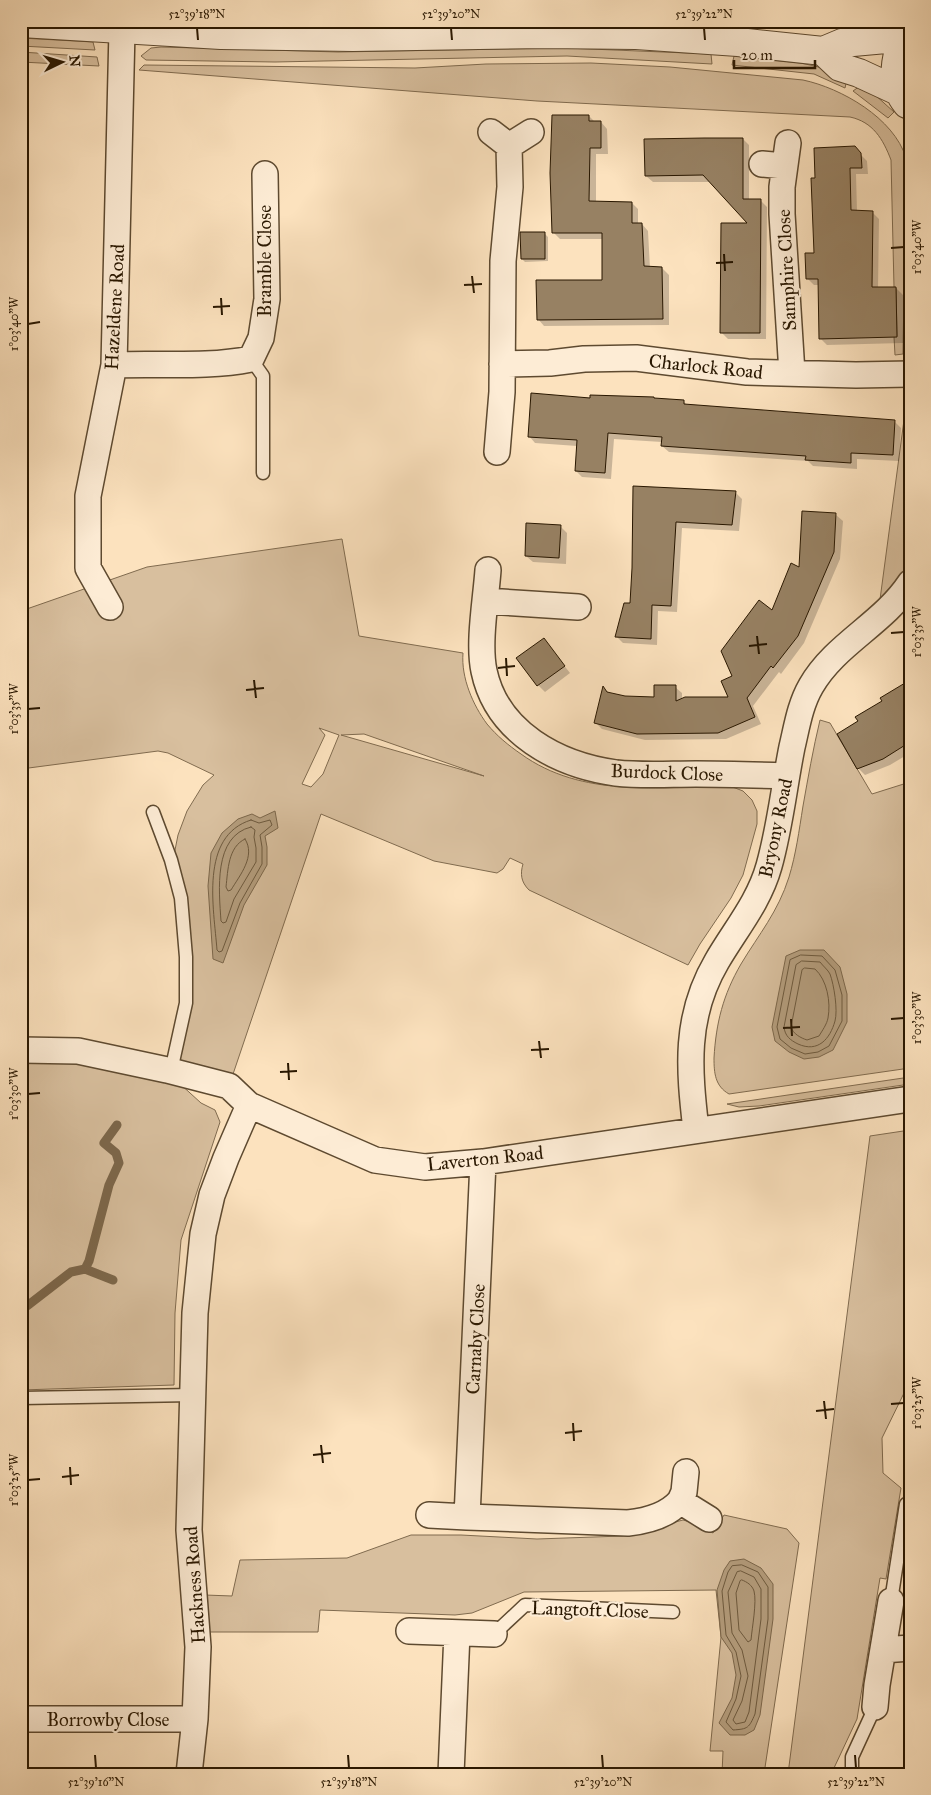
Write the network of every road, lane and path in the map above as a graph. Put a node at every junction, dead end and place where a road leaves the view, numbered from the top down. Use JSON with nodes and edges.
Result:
{"nodes":[{"id":1,"x":21,"y":23,"type":"edge"},
{"id":2,"x":507,"y":28,"type":"edge"},
{"id":3,"x":122,"y":30,"type":"junction"},
{"id":4,"x":909,"y":33,"type":"edge"},
{"id":5,"x":823,"y":52,"type":"junction"},
{"id":6,"x":905,"y":100,"type":"edge"},
{"id":7,"x":531,"y":132,"type":"dead end"},
{"id":8,"x":778,"y":158,"type":"dead end"},
{"id":9,"x":265,"y":174,"type":"dead end"},
{"id":10,"x":251,"y":359,"type":"junction"},
{"id":11,"x":502,"y":364,"type":"junction"},
{"id":12,"x":114,"y":365,"type":"junction"},
{"id":13,"x":792,"y":373,"type":"junction"},
{"id":14,"x":910,"y":374,"type":"edge"},
{"id":15,"x":497,"y":452,"type":"dead end"},
{"id":16,"x":262,"y":472,"type":"dead end"},
{"id":17,"x":488,"y":570,"type":"dead end"},
{"id":18,"x":910,"y":584,"type":"edge"},
{"id":19,"x":486,"y":602,"type":"junction"},
{"id":20,"x":110,"y":607,"type":"dead end"},
{"id":21,"x":578,"y":607,"type":"dead end"},
{"id":22,"x":786,"y":776,"type":"junction"},
{"id":23,"x":153,"y":812,"type":"dead end"},
{"id":24,"x":21,"y":1050,"type":"edge"},
{"id":25,"x":171,"y":1071,"type":"junction"},
{"id":26,"x":910,"y":1099,"type":"edge"},
{"id":27,"x":250,"y":1106,"type":"junction"},
{"id":28,"x":696,"y":1130,"type":"junction"},
{"id":29,"x":483,"y":1162,"type":"junction"},
{"id":30,"x":193,"y":1395,"type":"junction"},
{"id":31,"x":21,"y":1398,"type":"edge"},
{"id":32,"x":686,"y":1472,"type":"dead end"},
{"id":33,"x":680,"y":1501,"type":"junction"},
{"id":34,"x":906,"y":1504,"type":"dead end"},
{"id":35,"x":429,"y":1515,"type":"dead end"},
{"id":36,"x":467,"y":1517,"type":"junction"},
{"id":37,"x":709,"y":1520,"type":"dead end"},
{"id":38,"x":892,"y":1601,"type":"joint"},
{"id":39,"x":673,"y":1612,"type":"dead end"},
{"id":40,"x":409,"y":1631,"type":"dead end"},
{"id":41,"x":457,"y":1633,"type":"junction"},
{"id":42,"x":494,"y":1634,"type":"joint"},
{"id":43,"x":910,"y":1648,"type":"edge"},
{"id":44,"x":883,"y":1650,"type":"junction"},
{"id":45,"x":875,"y":1708,"type":"joint"},
{"id":46,"x":21,"y":1719,"type":"edge"},
{"id":47,"x":195,"y":1719,"type":"junction"},
{"id":48,"x":189,"y":1774,"type":"edge"},
{"id":49,"x":451,"y":1774,"type":"edge"},
{"id":50,"x":852,"y":1774,"type":"edge"}],
"edges":[{"from":1,"to":3,"type":"street"},
{"from":2,"to":3,"type":"street"},
{"from":2,"to":5,"type":"street"},
{"from":3,"to":12,"type":"street","name":"Hazeldene Road"},
{"from":4,"to":5,"type":"street"},
{"from":4,"to":6,"type":"street"},
{"from":5,"to":6,"type":"street"},
{"from":7,"to":11,"type":"street"},
{"from":8,"to":13,"type":"street","name":"Samphire Close"},
{"from":9,"to":10,"type":"street","name":"Bramble Close"},
{"from":10,"to":12,"type":"street"},
{"from":10,"to":16,"type":"lane"},
{"from":11,"to":13,"type":"street","name":"Charlock Road"},
{"from":11,"to":15,"type":"street"},
{"from":12,"to":20,"type":"street","name":"Hazeldene Road"},
{"from":13,"to":14,"type":"street","name":"Charlock Road"},
{"from":17,"to":19,"type":"street","name":"Burdock Close"},
{"from":18,"to":22,"type":"street","name":"Bryony Road"},
{"from":19,"to":21,"type":"street"},
{"from":19,"to":22,"type":"street","name":"Burdock Close"},
{"from":22,"to":28,"type":"street","name":"Bryony Road"},
{"from":23,"to":25,"type":"lane"},
{"from":24,"to":25,"type":"street","name":"Laverton Road"},
{"from":25,"to":27,"type":"street","name":"Laverton Road"},
{"from":26,"to":28,"type":"street","name":"Laverton Road"},
{"from":27,"to":29,"type":"street","name":"Laverton Road"},
{"from":27,"to":30,"type":"street","name":"Hackness Road"},
{"from":28,"to":29,"type":"street","name":"Laverton Road"},
{"from":29,"to":36,"type":"street","name":"Carnaby Close"},
{"from":30,"to":31,"type":"lane"},
{"from":30,"to":47,"type":"street","name":"Hackness Road"},
{"from":32,"to":33,"type":"street"},
{"from":33,"to":36,"type":"street"},
{"from":33,"to":37,"type":"street"},
{"from":34,"to":38,"type":"lane"},
{"from":35,"to":36,"type":"street"},
{"from":38,"to":44,"type":"street"},
{"from":39,"to":42,"type":"lane","name":"Langtoft Close"},
{"from":40,"to":41,"type":"street","name":"Langtoft Close"},
{"from":41,"to":42,"type":"street","name":"Langtoft Close"},
{"from":41,"to":49,"type":"street"},
{"from":43,"to":44,"type":"street"},
{"from":44,"to":45,"type":"street"},
{"from":45,"to":50,"type":"lane"},
{"from":46,"to":47,"type":"street","name":"Borrowby Close"},
{"from":47,"to":48,"type":"street","name":"Hackness Road"}]}
